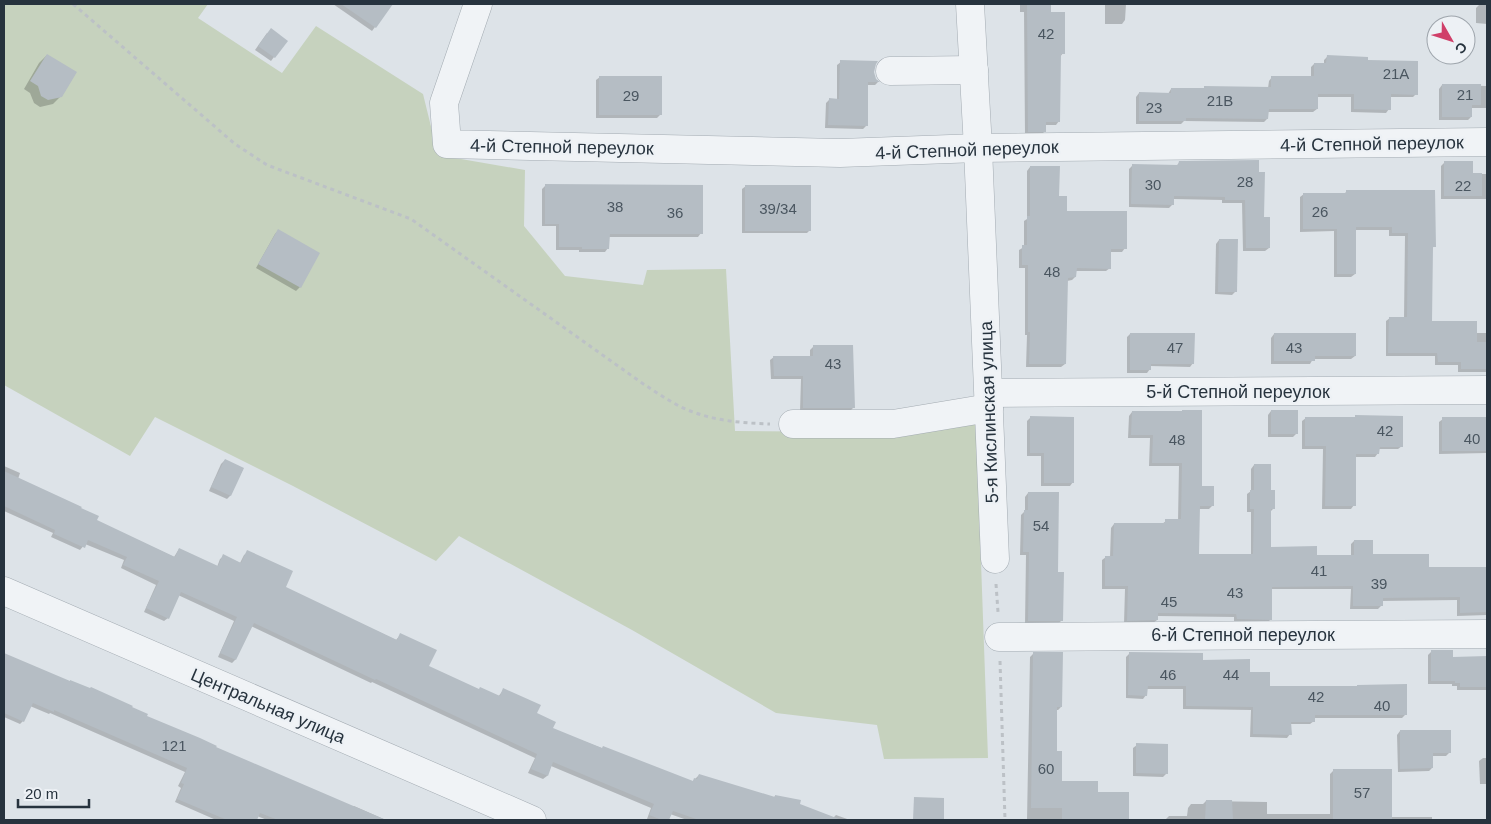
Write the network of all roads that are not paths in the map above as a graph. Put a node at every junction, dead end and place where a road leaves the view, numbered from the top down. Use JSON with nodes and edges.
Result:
{"nodes":[{"id":1,"x":478,"y":4,"type":"edge"},
{"id":2,"x":970,"y":4,"type":"edge"},
{"id":3,"x":974,"y":70,"type":"junction"},
{"id":4,"x":890,"y":71,"type":"dead end"},
{"id":5,"x":1487,"y":142,"type":"edge"},
{"id":6,"x":978,"y":148,"type":"junction"},
{"id":7,"x":1487,"y":390,"type":"edge"},
{"id":8,"x":989,"y":401,"type":"junction"},
{"id":9,"x":793,"y":424,"type":"road end"},
{"id":10,"x":995,"y":559,"type":"road end"},
{"id":11,"x":4,"y":591,"type":"edge"},
{"id":12,"x":1487,"y":634,"type":"edge"},
{"id":13,"x":999,"y":637,"type":"road end"},
{"id":14,"x":532,"y":820,"type":"edge"}],
"edges":[{"from":1,"to":6,"type":"street","name":"4-й Степной переулок"},
{"from":2,"to":3,"type":"street","name":"5-я Кислинская улица"},
{"from":3,"to":4,"type":"street"},
{"from":3,"to":6,"type":"street","name":"5-я Кислинская улица"},
{"from":5,"to":6,"type":"street","name":"4-й Степной переулок"},
{"from":6,"to":8,"type":"street","name":"5-я Кислинская улица"},
{"from":7,"to":8,"type":"street","name":"5-й Степной переулок"},
{"from":8,"to":9,"type":"street","name":"5-й Степной переулок"},
{"from":8,"to":10,"type":"street","name":"5-я Кислинская улица"},
{"from":11,"to":14,"type":"street","name":"Центральная улица"},
{"from":12,"to":13,"type":"street","name":"6-й Степной переулок"}]}
